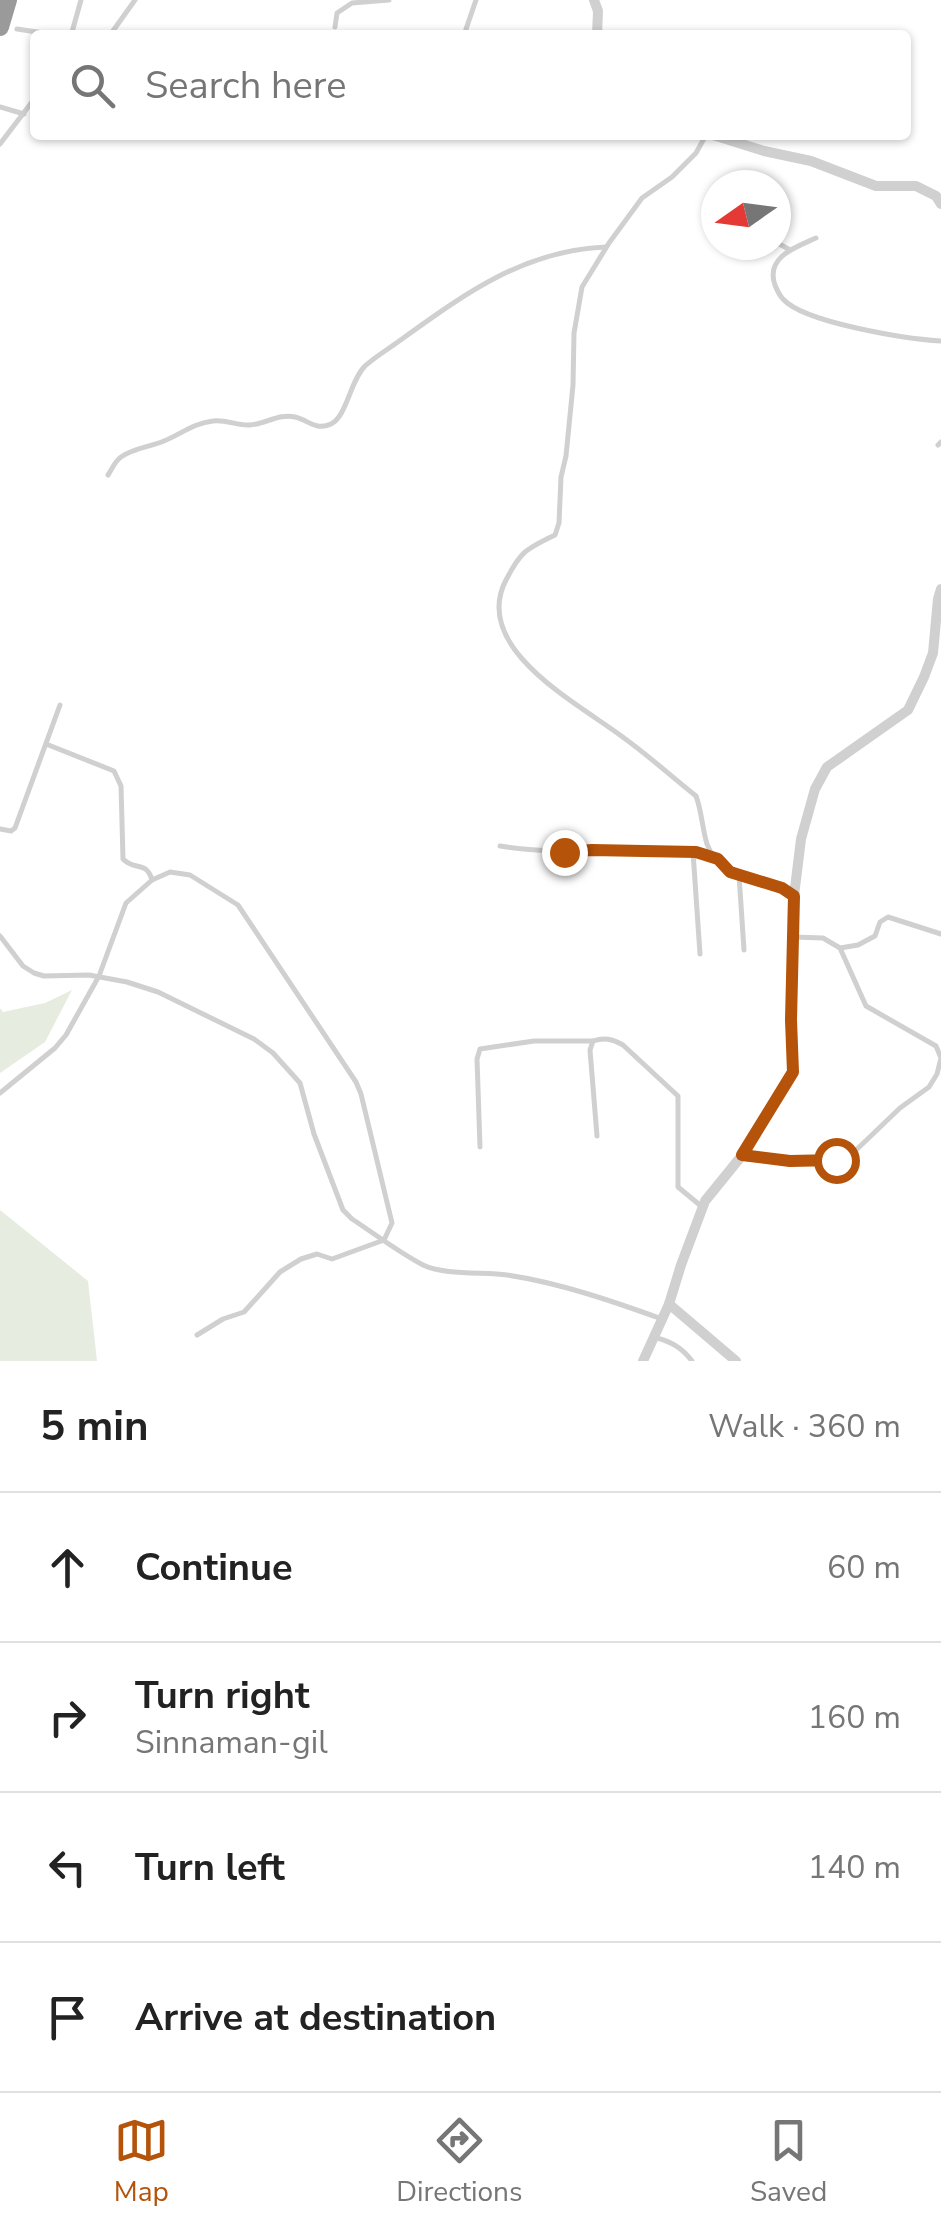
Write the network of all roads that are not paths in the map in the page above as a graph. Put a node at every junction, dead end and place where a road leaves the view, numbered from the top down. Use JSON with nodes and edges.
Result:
{"nodes":[{"id":1,"x":8,"y":0,"type":"edge"},
{"id":2,"x":81,"y":0,"type":"edge"},
{"id":3,"x":134,"y":0,"type":"edge"},
{"id":4,"x":389,"y":0,"type":"edge"},
{"id":5,"x":476,"y":0,"type":"edge"},
{"id":6,"x":594,"y":0,"type":"edge"},
{"id":7,"x":334,"y":27,"type":"dead end"},
{"id":8,"x":8,"y":28,"type":"edge"},
{"id":9,"x":73,"y":30,"type":"edge"},
{"id":10,"x":113,"y":30,"type":"edge"},
{"id":11,"x":466,"y":30,"type":"edge"},
{"id":12,"x":597,"y":30,"type":"edge"},
{"id":13,"x":30,"y":105,"type":"edge"},
{"id":14,"x":0,"y":107,"type":"edge"},
{"id":15,"x":24,"y":114,"type":"junction"},
{"id":16,"x":706,"y":140,"type":"edge"},
{"id":17,"x":727,"y":140,"type":"edge"},
{"id":18,"x":0,"y":144,"type":"edge"},
{"id":19,"x":941,"y":204,"type":"edge"},
{"id":20,"x":816,"y":238,"type":"dead end"},
{"id":21,"x":606,"y":247,"type":"junction"},
{"id":22,"x":791,"y":250,"type":"edge"},
{"id":23,"x":778,"y":260,"type":"edge"},
{"id":24,"x":941,"y":340,"type":"edge"},
{"id":25,"x":108,"y":475,"type":"dead end"},
{"id":26,"x":941,"y":589,"type":"edge"},
{"id":27,"x":60,"y":705,"type":"dead end"},
{"id":28,"x":46,"y":744,"type":"junction"},
{"id":29,"x":0,"y":830,"type":"edge"},
{"id":30,"x":500,"y":846,"type":"dead end"},
{"id":31,"x":693,"y":852,"type":"junction"},
{"id":32,"x":718,"y":859,"type":"junction"},
{"id":33,"x":740,"y":875,"type":"junction"},
{"id":34,"x":152,"y":880,"type":"junction"},
{"id":35,"x":794,"y":896,"type":"junction"},
{"id":36,"x":941,"y":934,"type":"edge"},
{"id":37,"x":0,"y":936,"type":"edge"},
{"id":38,"x":794,"y":937,"type":"junction"},
{"id":39,"x":840,"y":948,"type":"junction"},
{"id":40,"x":744,"y":950,"type":"dead end"},
{"id":41,"x":700,"y":954,"type":"dead end"},
{"id":42,"x":99,"y":976,"type":"junction"},
{"id":43,"x":593,"y":1042,"type":"junction"},
{"id":44,"x":0,"y":1093,"type":"edge"},
{"id":45,"x":597,"y":1136,"type":"dead end"},
{"id":46,"x":480,"y":1146,"type":"dead end"},
{"id":47,"x":742,"y":1155,"type":"junction"},
{"id":48,"x":703,"y":1208,"type":"junction"},
{"id":49,"x":384,"y":1240,"type":"junction"},
{"id":50,"x":670,"y":1304,"type":"junction"},
{"id":51,"x":662,"y":1319,"type":"junction"},
{"id":52,"x":197,"y":1335,"type":"dead end"},
{"id":53,"x":654,"y":1337,"type":"junction"},
{"id":54,"x":643,"y":1361,"type":"edge"},
{"id":55,"x":692,"y":1361,"type":"edge"},
{"id":56,"x":736,"y":1361,"type":"edge"}],
"edges":[{"from":1,"to":8,"type":"highway"},
{"from":2,"to":9,"type":"lane"},
{"from":3,"to":10,"type":"lane"},
{"from":4,"to":7,"type":"lane"},
{"from":5,"to":11,"type":"lane"},
{"from":6,"to":12,"type":"street"},
{"from":13,"to":15,"type":"lane"},
{"from":14,"to":15,"type":"lane"},
{"from":15,"to":18,"type":"lane"},
{"from":16,"to":21,"type":"lane"},
{"from":17,"to":19,"type":"street"},
{"from":20,"to":22,"type":"lane"},
{"from":21,"to":25,"type":"lane"},
{"from":21,"to":32,"type":"lane"},
{"from":23,"to":24,"type":"lane"},
{"from":26,"to":35,"type":"street"},
{"from":27,"to":28,"type":"lane"},
{"from":28,"to":29,"type":"lane"},
{"from":28,"to":34,"type":"lane"},
{"from":30,"to":31,"type":"lane"},
{"from":31,"to":32,"type":"lane"},
{"from":31,"to":41,"type":"lane"},
{"from":32,"to":33,"type":"lane"},
{"from":33,"to":35,"type":"lane"},
{"from":33,"to":40,"type":"lane"},
{"from":34,"to":42,"type":"lane"},
{"from":34,"to":49,"type":"lane"},
{"from":35,"to":38,"type":"street"},
{"from":36,"to":39,"type":"lane"},
{"from":37,"to":42,"type":"lane"},
{"from":38,"to":39,"type":"lane"},
{"from":38,"to":47,"type":"street"},
{"from":39,"to":47,"type":"lane"},
{"from":42,"to":44,"type":"lane"},
{"from":42,"to":49,"type":"lane"},
{"from":43,"to":45,"type":"lane"},
{"from":43,"to":46,"type":"lane"},
{"from":43,"to":48,"type":"lane"},
{"from":47,"to":48,"type":"street"},
{"from":48,"to":50,"type":"street"},
{"from":49,"to":51,"type":"lane"},
{"from":49,"to":52,"type":"lane"},
{"from":50,"to":51,"type":"street"},
{"from":50,"to":56,"type":"street"},
{"from":51,"to":53,"type":"street"},
{"from":53,"to":54,"type":"street"},
{"from":53,"to":55,"type":"lane"}]}
